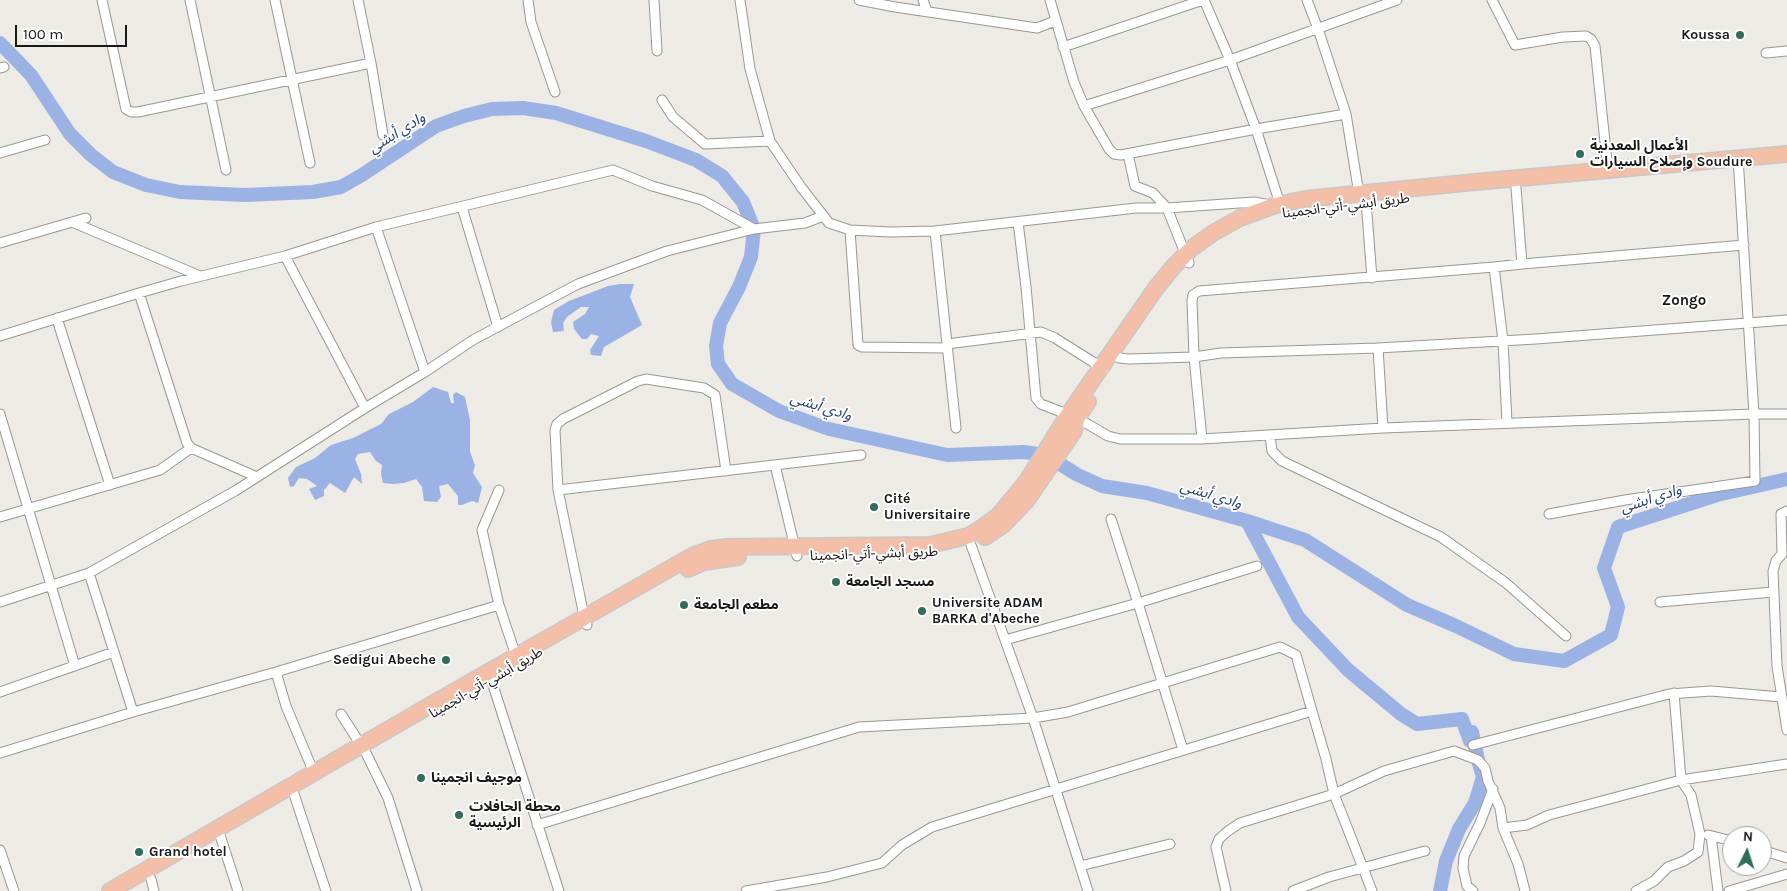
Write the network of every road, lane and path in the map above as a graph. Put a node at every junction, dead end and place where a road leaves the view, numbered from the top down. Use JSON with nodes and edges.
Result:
{"nodes":[{"id":1,"x":102,"y":0,"type":"edge"},
{"id":2,"x":190,"y":0,"type":"edge"},
{"id":3,"x":275,"y":0,"type":"edge"},
{"id":4,"x":358,"y":0,"type":"edge"},
{"id":5,"x":528,"y":0,"type":"edge"},
{"id":6,"x":654,"y":0,"type":"edge"},
{"id":7,"x":740,"y":0,"type":"edge"},
{"id":8,"x":859,"y":0,"type":"edge"},
{"id":9,"x":922,"y":0,"type":"edge"},
{"id":10,"x":1050,"y":0,"type":"edge"},
{"id":11,"x":1204,"y":0,"type":"edge"},
{"id":12,"x":1306,"y":0,"type":"edge"},
{"id":13,"x":1397,"y":0,"type":"edge"},
{"id":14,"x":1492,"y":0,"type":"edge"},
{"id":15,"x":1386,"y":2,"type":"edge"},
{"id":16,"x":927,"y":11,"type":"junction"},
{"id":17,"x":1055,"y":22,"type":"junction"},
{"id":18,"x":1318,"y":29,"type":"junction"},
{"id":19,"x":1063,"y":47,"type":"junction"},
{"id":20,"x":658,"y":51,"type":"dead end"},
{"id":21,"x":1787,"y":51,"type":"edge"},
{"id":22,"x":1766,"y":53,"type":"dead end"},
{"id":23,"x":1230,"y":60,"type":"junction"},
{"id":24,"x":370,"y":63,"type":"junction"},
{"id":25,"x":292,"y":79,"type":"junction"},
{"id":26,"x":555,"y":92,"type":"dead end"},
{"id":27,"x":211,"y":98,"type":"junction"},
{"id":28,"x":662,"y":100,"type":"dead end"},
{"id":29,"x":1084,"y":106,"type":"junction"},
{"id":30,"x":1346,"y":114,"type":"junction"},
{"id":31,"x":1256,"y":129,"type":"junction"},
{"id":32,"x":383,"y":135,"type":"dead end"},
{"id":33,"x":45,"y":140,"type":"dead end"},
{"id":34,"x":770,"y":141,"type":"junction"},
{"id":35,"x":0,"y":153,"type":"edge"},
{"id":36,"x":1128,"y":154,"type":"junction"},
{"id":37,"x":1787,"y":154,"type":"edge"},
{"id":38,"x":1739,"y":162,"type":"junction"},
{"id":39,"x":310,"y":163,"type":"dead end"},
{"id":40,"x":1787,"y":164,"type":"edge"},
{"id":41,"x":226,"y":170,"type":"dead end"},
{"id":42,"x":1608,"y":171,"type":"junction"},
{"id":43,"x":1476,"y":186,"type":"junction"},
{"id":44,"x":1516,"y":188,"type":"junction"},
{"id":45,"x":1362,"y":198,"type":"junction"},
{"id":46,"x":1276,"y":205,"type":"junction"},
{"id":47,"x":462,"y":207,"type":"junction"},
{"id":48,"x":1167,"y":208,"type":"junction"},
{"id":49,"x":823,"y":216,"type":"junction"},
{"id":50,"x":86,"y":218,"type":"dead end"},
{"id":51,"x":72,"y":222,"type":"junction"},
{"id":52,"x":1018,"y":222,"type":"junction"},
{"id":53,"x":376,"y":227,"type":"junction"},
{"id":54,"x":754,"y":228,"type":"junction"},
{"id":55,"x":850,"y":230,"type":"junction"},
{"id":56,"x":935,"y":231,"type":"junction"},
{"id":57,"x":0,"y":243,"type":"edge"},
{"id":58,"x":1744,"y":245,"type":"junction"},
{"id":59,"x":284,"y":256,"type":"junction"},
{"id":60,"x":1188,"y":259,"type":"junction"},
{"id":61,"x":1522,"y":264,"type":"junction"},
{"id":62,"x":1494,"y":267,"type":"junction"},
{"id":63,"x":200,"y":276,"type":"junction"},
{"id":64,"x":1372,"y":278,"type":"junction"},
{"id":65,"x":138,"y":293,"type":"junction"},
{"id":66,"x":57,"y":318,"type":"junction"},
{"id":67,"x":1787,"y":320,"type":"edge"},
{"id":68,"x":1749,"y":322,"type":"junction"},
{"id":69,"x":498,"y":328,"type":"junction"},
{"id":70,"x":1030,"y":334,"type":"junction"},
{"id":71,"x":0,"y":336,"type":"edge"},
{"id":72,"x":1502,"y":341,"type":"junction"},
{"id":73,"x":947,"y":346,"type":"junction"},
{"id":74,"x":1378,"y":348,"type":"junction"},
{"id":75,"x":1116,"y":355,"type":"junction"},
{"id":76,"x":1194,"y":357,"type":"junction"},
{"id":77,"x":1104,"y":369,"type":"junction"},
{"id":78,"x":425,"y":372,"type":"junction"},
{"id":79,"x":364,"y":408,"type":"junction"},
{"id":80,"x":0,"y":414,"type":"edge"},
{"id":81,"x":1754,"y":414,"type":"junction"},
{"id":82,"x":1787,"y":414,"type":"edge"},
{"id":83,"x":1071,"y":422,"type":"junction"},
{"id":84,"x":1507,"y":423,"type":"junction"},
{"id":85,"x":956,"y":428,"type":"dead end"},
{"id":86,"x":1383,"y":428,"type":"junction"},
{"id":87,"x":1270,"y":436,"type":"junction"},
{"id":88,"x":1202,"y":439,"type":"junction"},
{"id":89,"x":191,"y":448,"type":"junction"},
{"id":90,"x":862,"y":455,"type":"dead end"},
{"id":91,"x":774,"y":465,"type":"junction"},
{"id":92,"x":726,"y":471,"type":"junction"},
{"id":93,"x":257,"y":476,"type":"junction"},
{"id":94,"x":110,"y":485,"type":"junction"},
{"id":95,"x":499,"y":490,"type":"dead end"},
{"id":96,"x":558,"y":490,"type":"junction"},
{"id":97,"x":1027,"y":490,"type":"junction"},
{"id":98,"x":29,"y":508,"type":"junction"},
{"id":99,"x":1787,"y":511,"type":"edge"},
{"id":100,"x":1549,"y":514,"type":"dead end"},
{"id":101,"x":0,"y":517,"type":"edge"},
{"id":102,"x":1111,"y":519,"type":"dead end"},
{"id":103,"x":971,"y":545,"type":"junction"},
{"id":104,"x":796,"y":551,"type":"junction"},
{"id":105,"x":1257,"y":566,"type":"dead end"},
{"id":106,"x":89,"y":573,"type":"junction"},
{"id":107,"x":51,"y":586,"type":"junction"},
{"id":108,"x":1773,"y":592,"type":"junction"},
{"id":109,"x":0,"y":602,"type":"edge"},
{"id":110,"x":1660,"y":602,"type":"dead end"},
{"id":111,"x":1138,"y":603,"type":"junction"},
{"id":112,"x":499,"y":605,"type":"junction"},
{"id":113,"x":586,"y":621,"type":"junction"},
{"id":114,"x":1566,"y":636,"type":"dead end"},
{"id":115,"x":1005,"y":640,"type":"junction"},
{"id":116,"x":114,"y":652,"type":"junction"},
{"id":117,"x":516,"y":656,"type":"junction"},
{"id":118,"x":75,"y":666,"type":"junction"},
{"id":119,"x":276,"y":672,"type":"junction"},
{"id":120,"x":491,"y":679,"type":"junction"},
{"id":121,"x":1162,"y":683,"type":"junction"},
{"id":122,"x":0,"y":692,"type":"edge"},
{"id":123,"x":1674,"y":693,"type":"junction"},
{"id":124,"x":1781,"y":697,"type":"junction"},
{"id":125,"x":436,"y":707,"type":"junction"},
{"id":126,"x":1785,"y":708,"type":"edge"},
{"id":127,"x":1312,"y":710,"type":"junction"},
{"id":128,"x":133,"y":712,"type":"junction"},
{"id":129,"x":342,"y":714,"type":"dead end"},
{"id":130,"x":1033,"y":718,"type":"junction"},
{"id":131,"x":1787,"y":730,"type":"edge"},
{"id":132,"x":1473,"y":745,"type":"dead end"},
{"id":133,"x":364,"y":749,"type":"junction"},
{"id":134,"x":1183,"y":750,"type":"junction"},
{"id":135,"x":0,"y":753,"type":"edge"},
{"id":136,"x":1787,"y":764,"type":"edge"},
{"id":137,"x":314,"y":773,"type":"junction"},
{"id":138,"x":1680,"y":780,"type":"junction"},
{"id":139,"x":1056,"y":789,"type":"junction"},
{"id":140,"x":1492,"y":789,"type":"junction"},
{"id":141,"x":294,"y":794,"type":"junction"},
{"id":142,"x":1334,"y":794,"type":"junction"},
{"id":143,"x":537,"y":825,"type":"junction"},
{"id":144,"x":1503,"y":828,"type":"junction"},
{"id":145,"x":219,"y":833,"type":"junction"},
{"id":146,"x":1700,"y":834,"type":"junction"},
{"id":147,"x":1711,"y":836,"type":"junction"},
{"id":148,"x":1722,"y":839,"type":"edge"},
{"id":149,"x":1170,"y":844,"type":"dead end"},
{"id":150,"x":0,"y":850,"type":"edge"},
{"id":151,"x":1425,"y":851,"type":"dead end"},
{"id":152,"x":1772,"y":853,"type":"edge"},
{"id":153,"x":1787,"y":858,"type":"edge"},
{"id":154,"x":1080,"y":866,"type":"junction"},
{"id":155,"x":1362,"y":868,"type":"junction"},
{"id":156,"x":1787,"y":874,"type":"edge"},
{"id":157,"x":153,"y":885,"type":"edge"},
{"id":158,"x":1469,"y":889,"type":"edge"},
{"id":159,"x":14,"y":891,"type":"edge"},
{"id":160,"x":110,"y":891,"type":"edge"},
{"id":161,"x":130,"y":891,"type":"edge"},
{"id":162,"x":238,"y":891,"type":"edge"},
{"id":163,"x":326,"y":891,"type":"edge"},
{"id":164,"x":417,"y":891,"type":"edge"},
{"id":165,"x":559,"y":891,"type":"edge"},
{"id":166,"x":746,"y":891,"type":"edge"},
{"id":167,"x":1088,"y":891,"type":"edge"},
{"id":168,"x":1226,"y":891,"type":"edge"},
{"id":169,"x":1293,"y":891,"type":"edge"},
{"id":170,"x":1372,"y":891,"type":"edge"},
{"id":171,"x":1525,"y":891,"type":"edge"},
{"id":172,"x":1636,"y":891,"type":"edge"},
{"id":173,"x":1718,"y":891,"type":"edge"},
{"id":174,"x":1729,"y":891,"type":"edge"}],
"edges":[{"from":1,"to":27,"type":"street"},
{"from":2,"to":27,"type":"street"},
{"from":3,"to":25,"type":"street"},
{"from":4,"to":24,"type":"street"},
{"from":5,"to":26,"type":"street"},
{"from":6,"to":20,"type":"street"},
{"from":7,"to":34,"type":"street"},
{"from":8,"to":16,"type":"street"},
{"from":9,"to":16,"type":"street"},
{"from":10,"to":17,"type":"street"},
{"from":11,"to":19,"type":"street"},
{"from":11,"to":23,"type":"street"},
{"from":12,"to":18,"type":"street"},
{"from":13,"to":15,"type":"street"},
{"from":14,"to":42,"type":"street"},
{"from":15,"to":18,"type":"street"},
{"from":16,"to":17,"type":"street"},
{"from":17,"to":19,"type":"street"},
{"from":18,"to":23,"type":"street"},
{"from":18,"to":30,"type":"street"},
{"from":19,"to":29,"type":"street"},
{"from":21,"to":22,"type":"street"},
{"from":23,"to":29,"type":"street"},
{"from":23,"to":31,"type":"street"},
{"from":24,"to":25,"type":"street"},
{"from":24,"to":32,"type":"street"},
{"from":25,"to":27,"type":"street"},
{"from":25,"to":39,"type":"street"},
{"from":27,"to":41,"type":"street"},
{"from":28,"to":34,"type":"street"},
{"from":29,"to":36,"type":"street"},
{"from":30,"to":31,"type":"street"},
{"from":30,"to":45,"type":"street"},
{"from":31,"to":36,"type":"street"},
{"from":31,"to":46,"type":"street"},
{"from":33,"to":35,"type":"street"},
{"from":34,"to":49,"type":"street"},
{"from":36,"to":48,"type":"street"},
{"from":37,"to":38,"type":"highway"},
{"from":38,"to":40,"type":"highway"},
{"from":38,"to":42,"type":"highway"},
{"from":38,"to":44,"type":"highway"},
{"from":38,"to":58,"type":"street"},
{"from":42,"to":43,"type":"highway"},
{"from":43,"to":44,"type":"highway"},
{"from":43,"to":45,"type":"highway"},
{"from":44,"to":61,"type":"street"},
{"from":45,"to":46,"type":"highway"},
{"from":45,"to":60,"type":"highway","name":"طريق أبشي-أتي-انجمينا"},
{"from":45,"to":64,"type":"street"},
{"from":46,"to":48,"type":"street"},
{"from":46,"to":60,"type":"highway"},
{"from":47,"to":53,"type":"street"},
{"from":47,"to":54,"type":"street"},
{"from":47,"to":69,"type":"street"},
{"from":48,"to":52,"type":"street"},
{"from":48,"to":60,"type":"street"},
{"from":49,"to":54,"type":"street"},
{"from":49,"to":55,"type":"street"},
{"from":50,"to":51,"type":"street"},
{"from":51,"to":57,"type":"street"},
{"from":51,"to":63,"type":"street"},
{"from":52,"to":56,"type":"street"},
{"from":52,"to":70,"type":"street"},
{"from":53,"to":59,"type":"street"},
{"from":53,"to":78,"type":"street"},
{"from":54,"to":69,"type":"street"},
{"from":55,"to":56,"type":"street"},
{"from":55,"to":73,"type":"street"},
{"from":56,"to":73,"type":"street"},
{"from":58,"to":61,"type":"street"},
{"from":58,"to":68,"type":"street"},
{"from":59,"to":63,"type":"street"},
{"from":59,"to":79,"type":"street"},
{"from":60,"to":75,"type":"highway"},
{"from":61,"to":62,"type":"street"},
{"from":62,"to":64,"type":"street"},
{"from":62,"to":72,"type":"street"},
{"from":63,"to":65,"type":"street"},
{"from":64,"to":76,"type":"street"},
{"from":65,"to":66,"type":"street"},
{"from":65,"to":89,"type":"street"},
{"from":66,"to":71,"type":"street"},
{"from":66,"to":94,"type":"street"},
{"from":67,"to":68,"type":"street"},
{"from":68,"to":72,"type":"street"},
{"from":68,"to":81,"type":"street"},
{"from":69,"to":78,"type":"street"},
{"from":70,"to":73,"type":"street"},
{"from":70,"to":77,"type":"street"},
{"from":70,"to":83,"type":"street"},
{"from":72,"to":74,"type":"street"},
{"from":72,"to":84,"type":"street"},
{"from":73,"to":85,"type":"street"},
{"from":74,"to":76,"type":"street"},
{"from":74,"to":86,"type":"street"},
{"from":75,"to":76,"type":"street"},
{"from":75,"to":77,"type":"highway"},
{"from":76,"to":88,"type":"street"},
{"from":77,"to":83,"type":"highway"},
{"from":78,"to":79,"type":"street"},
{"from":79,"to":93,"type":"street"},
{"from":80,"to":98,"type":"street"},
{"from":81,"to":82,"type":"street"},
{"from":81,"to":84,"type":"street"},
{"from":81,"to":100,"type":"street"},
{"from":83,"to":88,"type":"street"},
{"from":83,"to":97,"type":"highway"},
{"from":84,"to":86,"type":"street"},
{"from":86,"to":87,"type":"street"},
{"from":87,"to":88,"type":"street"},
{"from":87,"to":114,"type":"street"},
{"from":89,"to":93,"type":"street"},
{"from":89,"to":94,"type":"street"},
{"from":90,"to":91,"type":"street"},
{"from":91,"to":92,"type":"street"},
{"from":91,"to":104,"type":"street"},
{"from":92,"to":96,"type":"street"},
{"from":92,"to":96,"type":"street"},
{"from":93,"to":106,"type":"street"},
{"from":94,"to":98,"type":"street"},
{"from":95,"to":112,"type":"street"},
{"from":96,"to":113,"type":"street"},
{"from":97,"to":103,"type":"highway","name":"طريق أبشي-أتي-انجمينا"},
{"from":97,"to":104,"type":"highway"},
{"from":98,"to":101,"type":"street"},
{"from":98,"to":107,"type":"street"},
{"from":99,"to":108,"type":"street"},
{"from":102,"to":111,"type":"street"},
{"from":103,"to":104,"type":"highway","name":"طريق أبشي-أتي-انجمينا"},
{"from":103,"to":115,"type":"street"},
{"from":104,"to":113,"type":"highway"},
{"from":105,"to":111,"type":"street"},
{"from":106,"to":107,"type":"street"},
{"from":106,"to":116,"type":"street"},
{"from":107,"to":109,"type":"street"},
{"from":107,"to":118,"type":"street"},
{"from":108,"to":110,"type":"street"},
{"from":108,"to":124,"type":"street"},
{"from":111,"to":115,"type":"street"},
{"from":111,"to":121,"type":"street"},
{"from":112,"to":117,"type":"street"},
{"from":112,"to":119,"type":"street"},
{"from":113,"to":117,"type":"highway"},
{"from":113,"to":120,"type":"highway","name":"طريق أبشي-أتي-انجمينا"},
{"from":115,"to":130,"type":"street"},
{"from":116,"to":118,"type":"street"},
{"from":116,"to":128,"type":"street"},
{"from":117,"to":125,"type":"highway"},
{"from":118,"to":122,"type":"street"},
{"from":119,"to":128,"type":"street"},
{"from":119,"to":137,"type":"street"},
{"from":120,"to":125,"type":"highway","name":"طريق أبشي-أتي-انجمينا"},
{"from":120,"to":143,"type":"street"},
{"from":121,"to":127,"type":"street"},
{"from":121,"to":130,"type":"street"},
{"from":121,"to":134,"type":"street"},
{"from":123,"to":124,"type":"street"},
{"from":123,"to":132,"type":"street"},
{"from":123,"to":138,"type":"street"},
{"from":124,"to":126,"type":"street"},
{"from":125,"to":133,"type":"highway"},
{"from":126,"to":131,"type":"street"},
{"from":127,"to":134,"type":"street"},
{"from":127,"to":142,"type":"street"},
{"from":128,"to":135,"type":"street"},
{"from":129,"to":133,"type":"street"},
{"from":130,"to":139,"type":"street"},
{"from":130,"to":143,"type":"street"},
{"from":133,"to":137,"type":"highway"},
{"from":133,"to":141,"type":"highway"},
{"from":133,"to":164,"type":"street"},
{"from":134,"to":139,"type":"street"},
{"from":136,"to":138,"type":"street"},
{"from":137,"to":145,"type":"highway"},
{"from":138,"to":144,"type":"street"},
{"from":138,"to":146,"type":"street"},
{"from":139,"to":154,"type":"street"},
{"from":139,"to":166,"type":"street"},
{"from":140,"to":142,"type":"street"},
{"from":140,"to":144,"type":"street"},
{"from":140,"to":158,"type":"street"},
{"from":141,"to":145,"type":"highway"},
{"from":141,"to":163,"type":"street"},
{"from":142,"to":155,"type":"street"},
{"from":142,"to":168,"type":"street"},
{"from":143,"to":165,"type":"street"},
{"from":144,"to":171,"type":"street"},
{"from":145,"to":157,"type":"highway"},
{"from":145,"to":160,"type":"highway"},
{"from":145,"to":162,"type":"street"},
{"from":146,"to":147,"type":"street"},
{"from":146,"to":172,"type":"street"},
{"from":147,"to":148,"type":"street"},
{"from":147,"to":173,"type":"street"},
{"from":149,"to":154,"type":"street"},
{"from":150,"to":159,"type":"street"},
{"from":151,"to":155,"type":"street"},
{"from":152,"to":153,"type":"street"},
{"from":154,"to":167,"type":"street"},
{"from":155,"to":169,"type":"street"},
{"from":155,"to":170,"type":"street"},
{"from":156,"to":174,"type":"street"},
{"from":157,"to":161,"type":"highway"}]}
